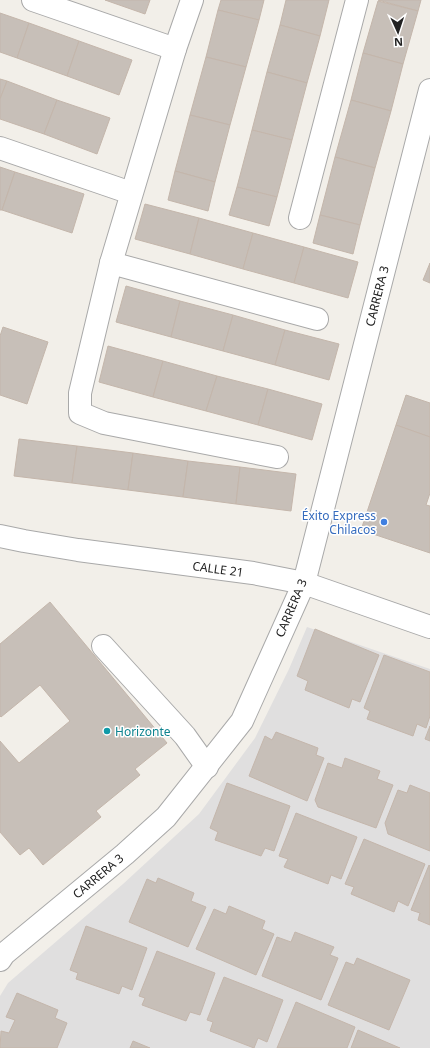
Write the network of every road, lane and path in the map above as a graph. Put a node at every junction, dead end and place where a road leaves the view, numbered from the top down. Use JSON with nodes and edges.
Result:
{"nodes":[{"id":1,"x":32,"y":0,"type":"edge"},
{"id":2,"x":192,"y":0,"type":"edge"},
{"id":3,"x":357,"y":0,"type":"edge"},
{"id":4,"x":175,"y":49,"type":"junction"},
{"id":5,"x":430,"y":90,"type":"edge"},
{"id":6,"x":0,"y":148,"type":"edge"},
{"id":7,"x":131,"y":193,"type":"junction"},
{"id":8,"x":300,"y":218,"type":"dead end"},
{"id":9,"x":111,"y":262,"type":"junction"},
{"id":10,"x":317,"y":319,"type":"dead end"},
{"id":11,"x":277,"y":457,"type":"dead end"},
{"id":12,"x":0,"y":536,"type":"edge"},
{"id":13,"x":304,"y":583,"type":"junction"},
{"id":14,"x":430,"y":627,"type":"edge"},
{"id":15,"x":103,"y":646,"type":"dead end"},
{"id":16,"x":207,"y":767,"type":"junction"},
{"id":17,"x":0,"y":960,"type":"edge"}],
"edges":[{"from":1,"to":4,"type":"street"},
{"from":2,"to":4,"type":"street"},
{"from":3,"to":8,"type":"street"},
{"from":4,"to":7,"type":"street"},
{"from":5,"to":13,"type":"street","name":"CARRERA 3"},
{"from":6,"to":7,"type":"street"},
{"from":7,"to":9,"type":"street"},
{"from":9,"to":10,"type":"street"},
{"from":9,"to":11,"type":"street"},
{"from":12,"to":13,"type":"street","name":"CALLE 21"},
{"from":13,"to":14,"type":"street","name":"CALLE 21"},
{"from":13,"to":16,"type":"street","name":"CARRERA 3"},
{"from":15,"to":16,"type":"street"},
{"from":16,"to":17,"type":"street","name":"CARRERA 3"}]}
